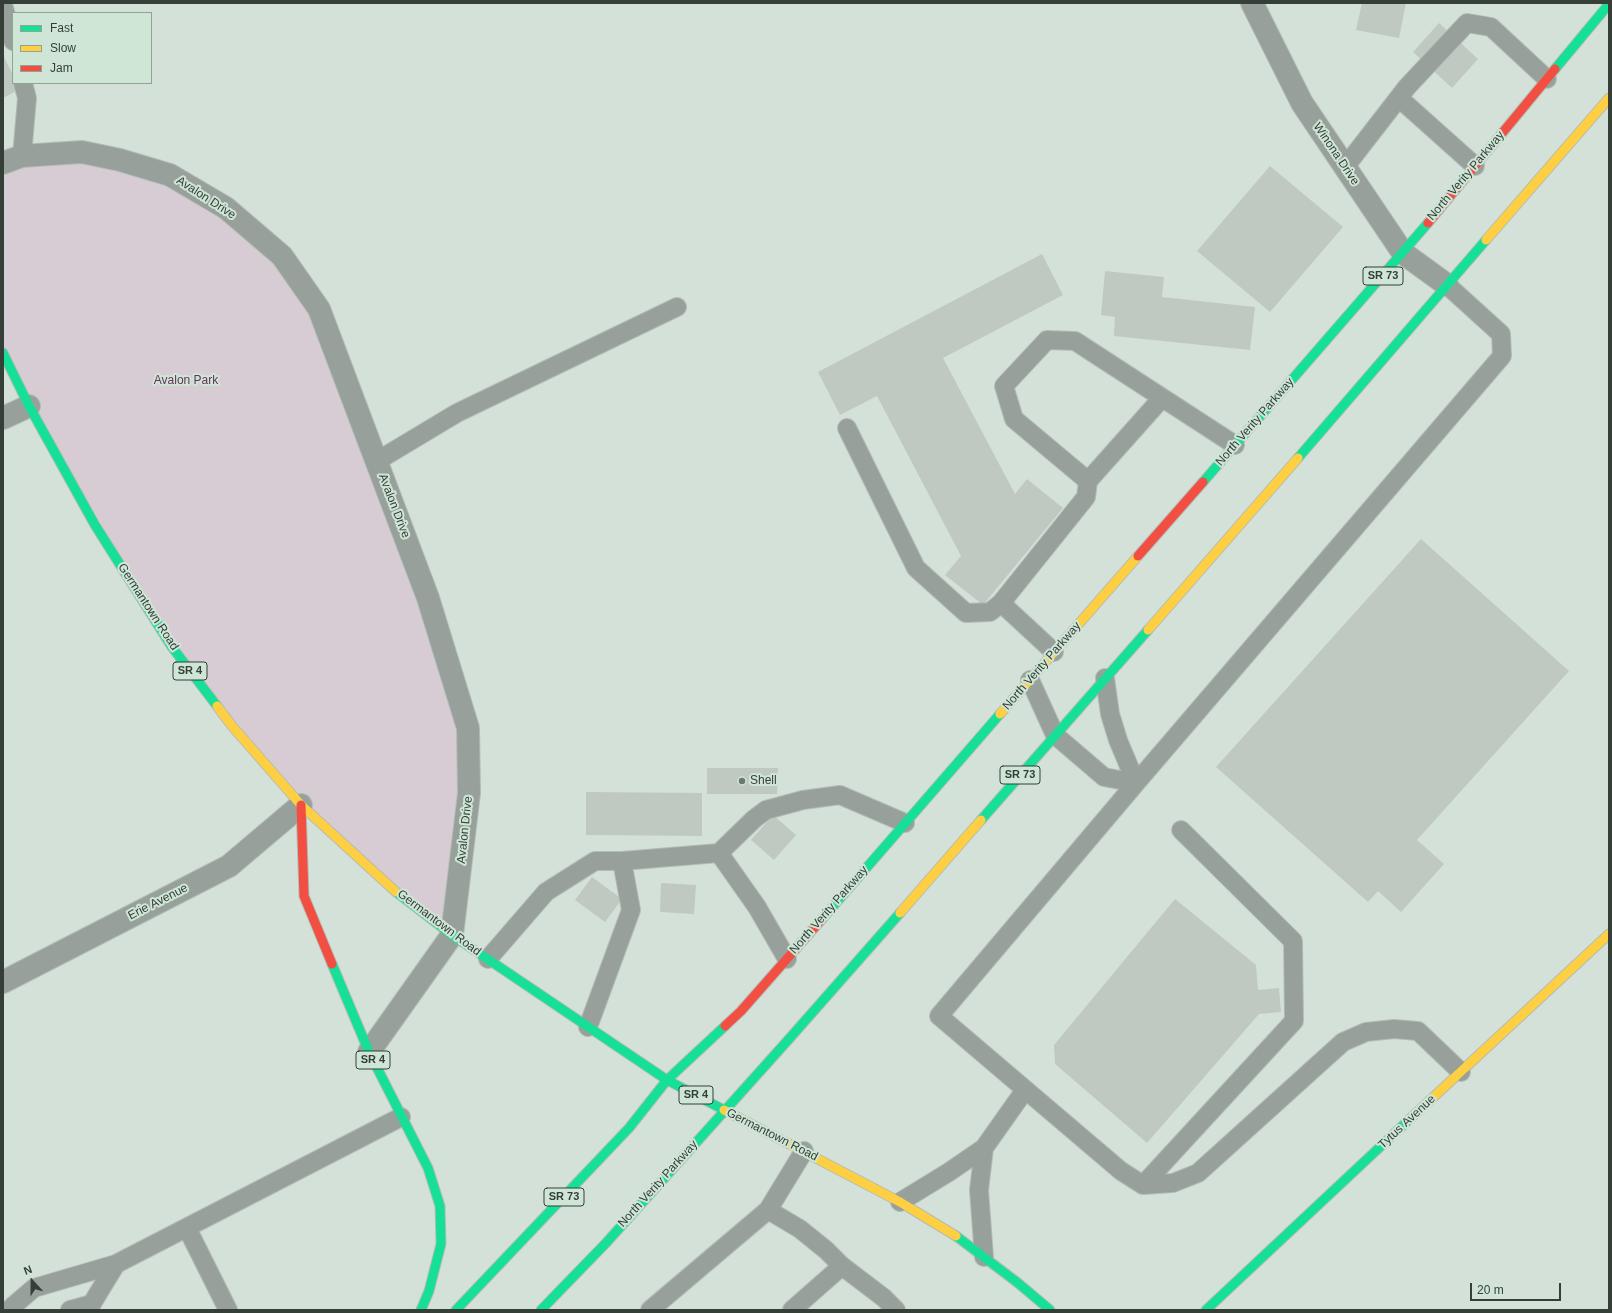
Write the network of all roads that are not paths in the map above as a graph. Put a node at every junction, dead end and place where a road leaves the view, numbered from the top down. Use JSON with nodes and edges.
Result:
{"nodes":[{"id":1,"x":1252,"y":3,"type":"edge"},
{"id":2,"x":3,"y":4,"type":"edge"},
{"id":3,"x":1609,"y":4,"type":"edge"},
{"id":4,"x":12,"y":37,"type":"edge"},
{"id":5,"x":1547,"y":79,"type":"junction"},
{"id":6,"x":23,"y":84,"type":"edge"},
{"id":7,"x":1399,"y":98,"type":"junction"},
{"id":8,"x":1609,"y":98,"type":"edge"},
{"id":9,"x":12,"y":160,"type":"edge"},
{"id":10,"x":1474,"y":166,"type":"junction"},
{"id":11,"x":1345,"y":167,"type":"junction"},
{"id":12,"x":1403,"y":253,"type":"junction"},
{"id":13,"x":1447,"y":285,"type":"junction"},
{"id":14,"x":677,"y":307,"type":"dead end"},
{"id":15,"x":3,"y":353,"type":"edge"},
{"id":16,"x":1162,"y":398,"type":"junction"},
{"id":17,"x":29,"y":406,"type":"junction"},
{"id":18,"x":3,"y":418,"type":"edge"},
{"id":19,"x":847,"y":428,"type":"dead end"},
{"id":20,"x":1235,"y":445,"type":"junction"},
{"id":21,"x":377,"y":461,"type":"junction"},
{"id":22,"x":1088,"y":481,"type":"junction"},
{"id":23,"x":1001,"y":603,"type":"junction"},
{"id":24,"x":1054,"y":652,"type":"junction"},
{"id":25,"x":1105,"y":678,"type":"junction"},
{"id":26,"x":1030,"y":680,"type":"junction"},
{"id":27,"x":1054,"y":735,"type":"junction"},
{"id":28,"x":1136,"y":783,"type":"junction"},
{"id":29,"x":301,"y":805,"type":"junction"},
{"id":30,"x":905,"y":823,"type":"junction"},
{"id":31,"x":1181,"y":830,"type":"dead end"},
{"id":32,"x":719,"y":853,"type":"junction"},
{"id":33,"x":622,"y":861,"type":"junction"},
{"id":34,"x":1609,"y":934,"type":"edge"},
{"id":35,"x":452,"y":935,"type":"junction"},
{"id":36,"x":488,"y":959,"type":"junction"},
{"id":37,"x":787,"y":959,"type":"junction"},
{"id":38,"x":3,"y":982,"type":"edge"},
{"id":39,"x":588,"y":1027,"type":"junction"},
{"id":40,"x":369,"y":1052,"type":"junction"},
{"id":41,"x":1461,"y":1072,"type":"junction"},
{"id":42,"x":667,"y":1080,"type":"junction"},
{"id":43,"x":1025,"y":1090,"type":"junction"},
{"id":44,"x":724,"y":1110,"type":"junction"},
{"id":45,"x":402,"y":1117,"type":"junction"},
{"id":46,"x":984,"y":1148,"type":"junction"},
{"id":47,"x":804,"y":1151,"type":"junction"},
{"id":48,"x":1144,"y":1185,"type":"junction"},
{"id":49,"x":900,"y":1202,"type":"junction"},
{"id":50,"x":768,"y":1210,"type":"junction"},
{"id":51,"x":187,"y":1228,"type":"junction"},
{"id":52,"x":984,"y":1257,"type":"junction"},
{"id":53,"x":116,"y":1264,"type":"junction"},
{"id":54,"x":842,"y":1266,"type":"junction"},
{"id":55,"x":90,"y":1307,"type":"edge"},
{"id":56,"x":10,"y":1310,"type":"edge"},
{"id":57,"x":70,"y":1310,"type":"edge"},
{"id":58,"x":228,"y":1310,"type":"edge"},
{"id":59,"x":421,"y":1310,"type":"edge"},
{"id":60,"x":456,"y":1310,"type":"edge"},
{"id":61,"x":541,"y":1310,"type":"edge"},
{"id":62,"x":650,"y":1310,"type":"edge"},
{"id":63,"x":792,"y":1310,"type":"edge"},
{"id":64,"x":896,"y":1310,"type":"edge"},
{"id":65,"x":1050,"y":1310,"type":"edge"},
{"id":66,"x":1206,"y":1310,"type":"edge"}],
"edges":[{"from":1,"to":11,"type":"street","name":"Winona Drive"},
{"from":2,"to":4,"type":"lane"},
{"from":3,"to":5,"type":"main road","name":"North Verity Parkway","number":"SR 73"},
{"from":5,"to":7,"type":"lane"},
{"from":5,"to":10,"type":"main road","name":"North Verity Parkway","number":"SR 73"},
{"from":6,"to":9,"type":"lane"},
{"from":7,"to":10,"type":"lane"},
{"from":7,"to":11,"type":"lane"},
{"from":8,"to":13,"type":"main road","name":"North Verity Parkway","number":"SR 73"},
{"from":9,"to":21,"type":"street","name":"Avalon Drive"},
{"from":10,"to":12,"type":"main road","name":"North Verity Parkway","number":"SR 73"},
{"from":11,"to":12,"type":"street","name":"Winona Drive"},
{"from":12,"to":13,"type":"street","name":"Winona Drive"},
{"from":12,"to":20,"type":"main road","name":"North Verity Parkway","number":"SR 73"},
{"from":13,"to":25,"type":"main road","name":"North Verity Parkway","number":"SR 73"},
{"from":13,"to":28,"type":"lane"},
{"from":14,"to":21,"type":"lane"},
{"from":15,"to":17,"type":"main road","name":"Germantown Road","number":"SR 4"},
{"from":16,"to":20,"type":"lane"},
{"from":16,"to":22,"type":"lane"},
{"from":16,"to":22,"type":"lane"},
{"from":17,"to":18,"type":"street"},
{"from":17,"to":29,"type":"main road","name":"Germantown Road","number":"SR 4"},
{"from":19,"to":23,"type":"lane"},
{"from":20,"to":24,"type":"main road","name":"North Verity Parkway","number":"SR 73"},
{"from":21,"to":35,"type":"street","name":"Avalon Drive"},
{"from":22,"to":23,"type":"lane"},
{"from":23,"to":24,"type":"lane"},
{"from":24,"to":26,"type":"main road","name":"North Verity Parkway","number":"SR 73"},
{"from":25,"to":27,"type":"main road","name":"North Verity Parkway","number":"SR 73"},
{"from":25,"to":28,"type":"lane"},
{"from":26,"to":27,"type":"lane"},
{"from":26,"to":30,"type":"main road","name":"North Verity Parkway","number":"SR 73"},
{"from":27,"to":28,"type":"lane"},
{"from":27,"to":44,"type":"main road","name":"North Verity Parkway","number":"SR 73"},
{"from":28,"to":43,"type":"lane"},
{"from":29,"to":35,"type":"main road","name":"Germantown Road","number":"SR 4"},
{"from":29,"to":38,"type":"street","name":"Erie Avenue"},
{"from":29,"to":40,"type":"main road","number":"SR 4"},
{"from":30,"to":32,"type":"lane"},
{"from":30,"to":37,"type":"main road","name":"North Verity Parkway","number":"SR 73"},
{"from":31,"to":48,"type":"lane"},
{"from":32,"to":33,"type":"lane"},
{"from":32,"to":37,"type":"lane"},
{"from":33,"to":36,"type":"lane"},
{"from":33,"to":39,"type":"lane"},
{"from":34,"to":41,"type":"main road","name":"Tytus Avenue"},
{"from":35,"to":36,"type":"main road","name":"Germantown Road","number":"SR 4"},
{"from":35,"to":40,"type":"street","name":"Avalon Drive"},
{"from":36,"to":39,"type":"main road","name":"Germantown Road","number":"SR 4"},
{"from":37,"to":42,"type":"main road","name":"North Verity Parkway","number":"SR 73"},
{"from":39,"to":42,"type":"main road","name":"Germantown Road","number":"SR 4"},
{"from":40,"to":45,"type":"main road","number":"SR 4"},
{"from":41,"to":48,"type":"lane"},
{"from":41,"to":66,"type":"main road","name":"Tytus Avenue"},
{"from":42,"to":44,"type":"main road","name":"Germantown Road","number":"SR 4"},
{"from":42,"to":60,"type":"main road","name":"North Verity Parkway","number":"SR 73"},
{"from":43,"to":46,"type":"lane"},
{"from":43,"to":48,"type":"lane"},
{"from":44,"to":47,"type":"main road","name":"Germantown Road"},
{"from":44,"to":61,"type":"main road","name":"North Verity Parkway","number":"SR 4"},
{"from":45,"to":51,"type":"lane"},
{"from":45,"to":59,"type":"main road","number":"SR 4"},
{"from":46,"to":49,"type":"lane"},
{"from":46,"to":52,"type":"lane"},
{"from":47,"to":49,"type":"main road","name":"Germantown Road"},
{"from":47,"to":50,"type":"lane"},
{"from":49,"to":52,"type":"main road","name":"Germantown Road"},
{"from":50,"to":54,"type":"lane"},
{"from":50,"to":62,"type":"lane"},
{"from":51,"to":53,"type":"lane"},
{"from":51,"to":58,"type":"lane"},
{"from":52,"to":65,"type":"main road","name":"Germantown Road"},
{"from":53,"to":55,"type":"lane"},
{"from":53,"to":56,"type":"lane"},
{"from":54,"to":63,"type":"lane"},
{"from":54,"to":64,"type":"lane"},
{"from":55,"to":57,"type":"lane"}]}
